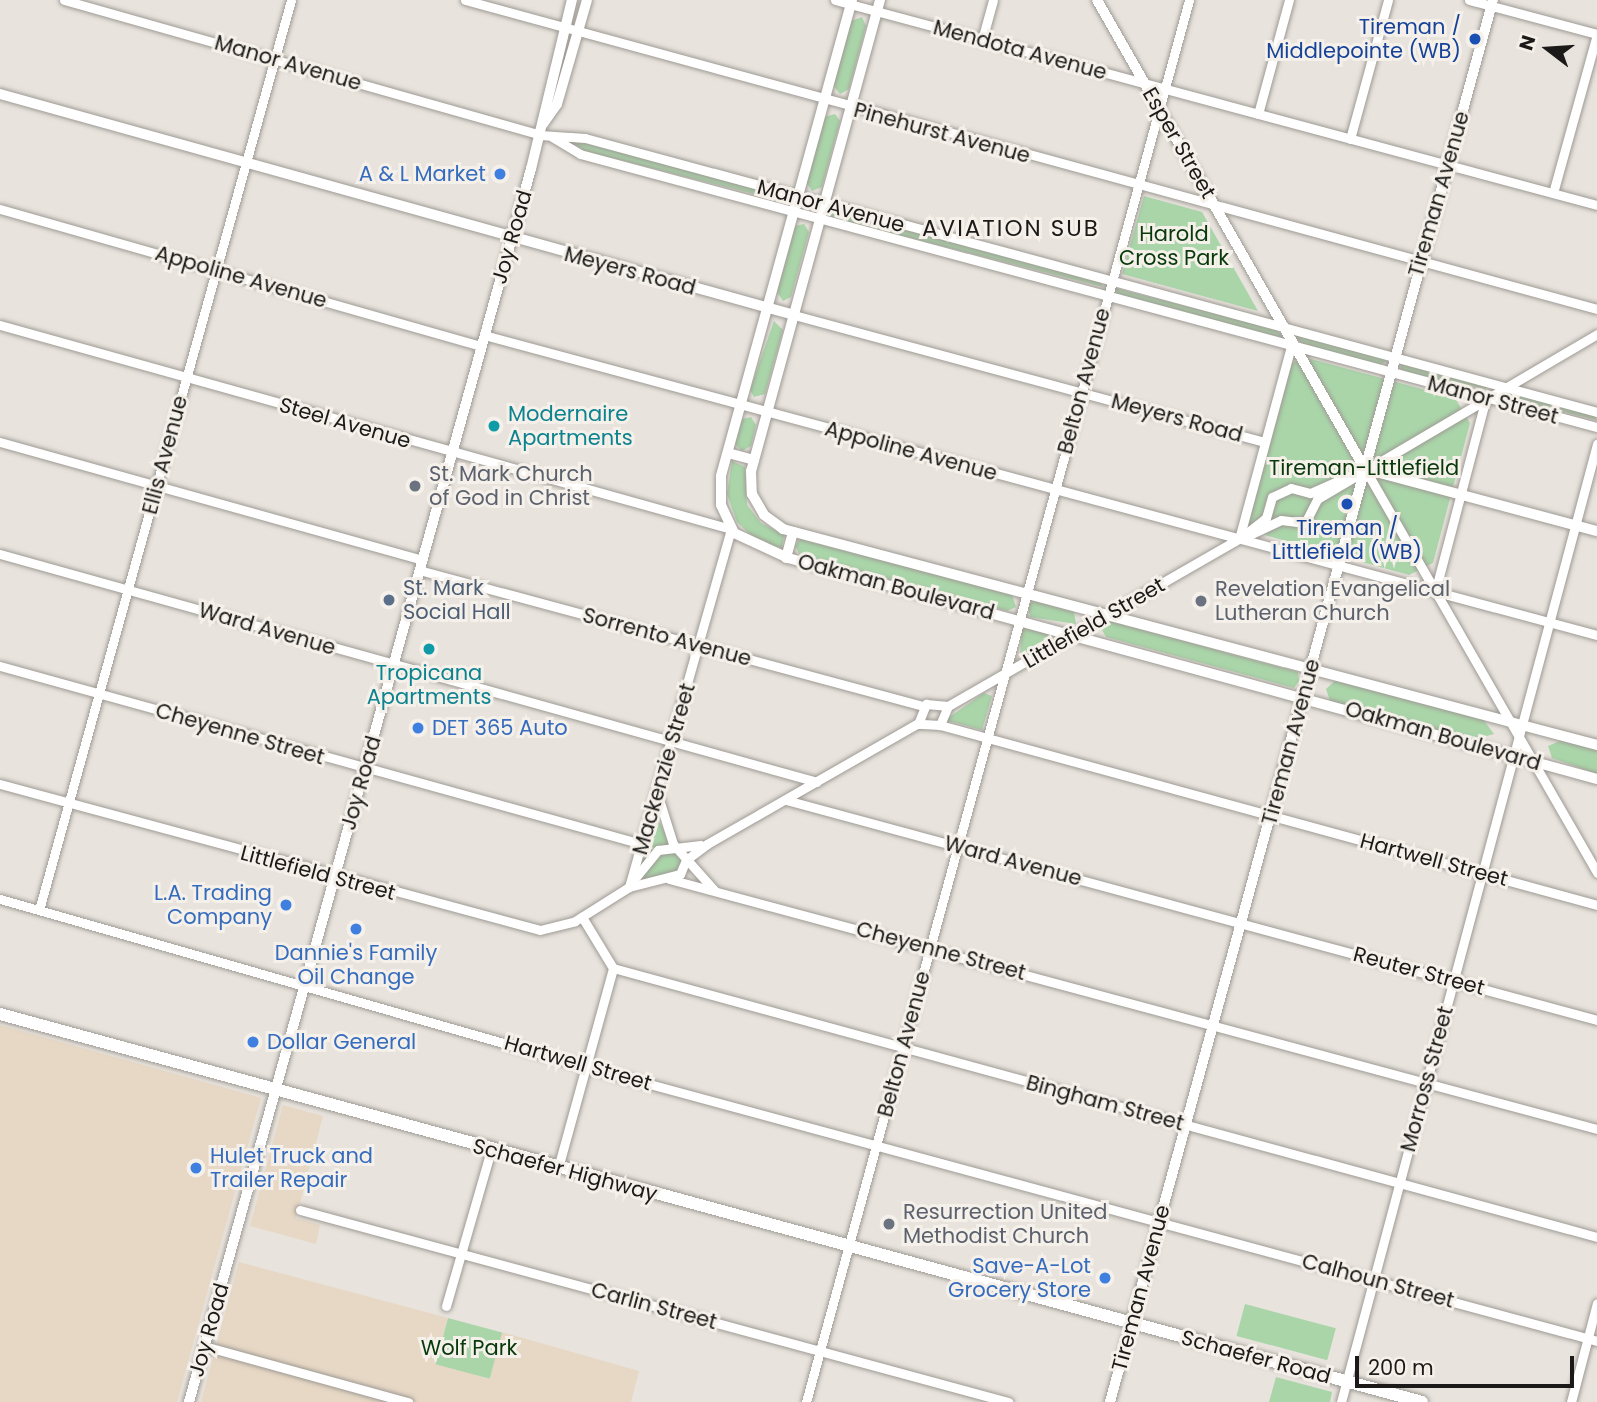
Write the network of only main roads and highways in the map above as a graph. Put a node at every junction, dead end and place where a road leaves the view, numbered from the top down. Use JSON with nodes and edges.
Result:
{"nodes":[{"id":1,"x":0,"y":1014,"type":"edge"},
{"id":2,"x":1131,"y":1323,"type":"joint"},
{"id":3,"x":1422,"y":1402,"type":"edge"}],
"edges":[{"from":1,"to":2,"type":"main road","name":"Schaefer Highway"},
{"from":2,"to":3,"type":"main road","name":"Schaefer Road"}]}
